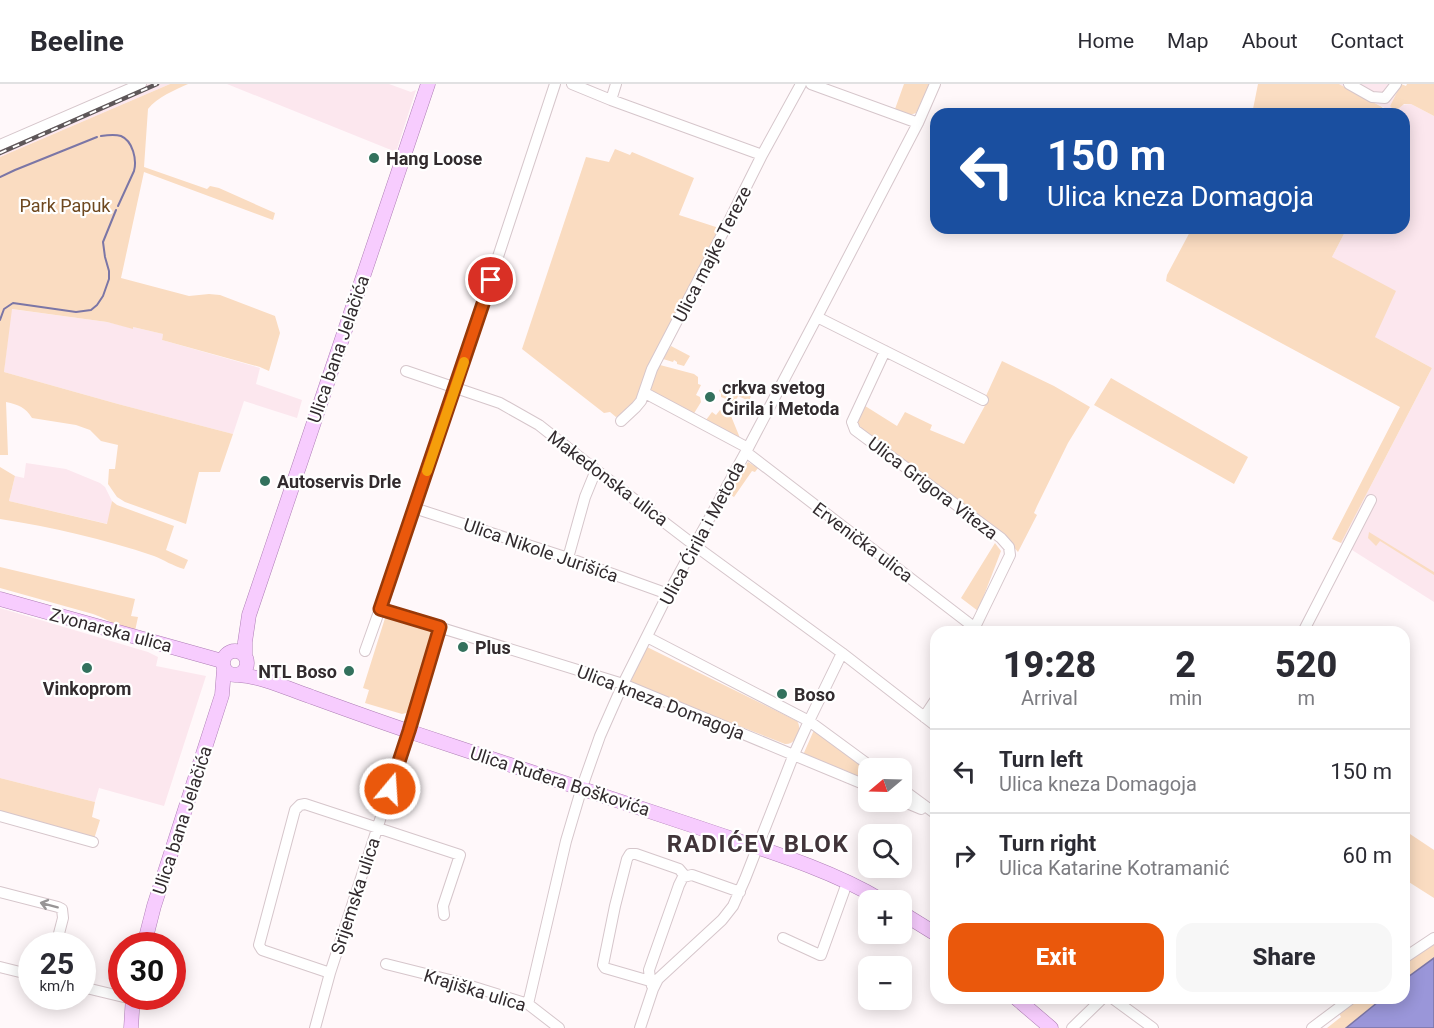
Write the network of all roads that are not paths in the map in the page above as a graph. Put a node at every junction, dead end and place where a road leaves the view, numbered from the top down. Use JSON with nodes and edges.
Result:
{"nodes":[{"id":1,"x":141,"y":84,"type":"edge"},
{"id":2,"x":428,"y":84,"type":"edge"},
{"id":3,"x":555,"y":84,"type":"edge"},
{"id":4,"x":572,"y":84,"type":"edge"},
{"id":5,"x":616,"y":84,"type":"edge"},
{"id":6,"x":801,"y":84,"type":"edge"},
{"id":7,"x":812,"y":84,"type":"edge"},
{"id":8,"x":935,"y":84,"type":"edge"},
{"id":9,"x":1349,"y":84,"type":"edge"},
{"id":10,"x":1396,"y":84,"type":"edge"},
{"id":11,"x":611,"y":100,"type":"junction"},
{"id":12,"x":918,"y":123,"type":"junction"},
{"id":13,"x":0,"y":145,"type":"edge"},
{"id":14,"x":762,"y":155,"type":"junction"},
{"id":15,"x":817,"y":317,"type":"junction"},
{"id":16,"x":885,"y":351,"type":"junction"},
{"id":17,"x":406,"y":371,"type":"dead end"},
{"id":18,"x":455,"y":387,"type":"junction"},
{"id":19,"x":645,"y":393,"type":"junction"},
{"id":20,"x":983,"y":400,"type":"dead end"},
{"id":21,"x":621,"y":421,"type":"dead end"},
{"id":22,"x":747,"y":450,"type":"junction"},
{"id":23,"x":596,"y":470,"type":"junction"},
{"id":24,"x":1371,"y":500,"type":"dead end"},
{"id":25,"x":414,"y":508,"type":"junction"},
{"id":26,"x":694,"y":545,"type":"junction"},
{"id":27,"x":568,"y":558,"type":"junction"},
{"id":28,"x":668,"y":594,"type":"junction"},
{"id":29,"x":0,"y":599,"type":"edge"},
{"id":30,"x":380,"y":609,"type":"junction"},
{"id":31,"x":249,"y":615,"type":"junction"},
{"id":32,"x":974,"y":626,"type":"edge"},
{"id":33,"x":979,"y":626,"type":"edge"},
{"id":34,"x":1306,"y":626,"type":"edge"},
{"id":35,"x":440,"y":627,"type":"junction"},
{"id":36,"x":647,"y":637,"type":"junction"},
{"id":37,"x":365,"y":651,"type":"dead end"},
{"id":38,"x":843,"y":653,"type":"junction"},
{"id":39,"x":246,"y":658,"type":"junction"},
{"id":40,"x":230,"y":667,"type":"junction"},
{"id":41,"x":270,"y":681,"type":"junction"},
{"id":42,"x":622,"y":684,"type":"junction"},
{"id":43,"x":930,"y":708,"type":"edge"},
{"id":44,"x":924,"y":717,"type":"junction"},
{"id":45,"x":809,"y":721,"type":"junction"},
{"id":46,"x":930,"y":722,"type":"edge"},
{"id":47,"x":409,"y":731,"type":"junction"},
{"id":48,"x":794,"y":754,"type":"junction"},
{"id":49,"x":859,"y":758,"type":"edge"},
{"id":50,"x":858,"y":782,"type":"edge"},
{"id":51,"x":582,"y":787,"type":"junction"},
{"id":52,"x":912,"y":797,"type":"edge"},
{"id":53,"x":912,"y":805,"type":"edge"},
{"id":54,"x":930,"y":810,"type":"edge"},
{"id":55,"x":930,"y":813,"type":"edge"},
{"id":56,"x":0,"y":816,"type":"edge"},
{"id":57,"x":377,"y":827,"type":"junction"},
{"id":58,"x":93,"y":842,"type":"dead end"},
{"id":59,"x":758,"y":848,"type":"junction"},
{"id":60,"x":685,"y":876,"type":"junction"},
{"id":61,"x":847,"y":883,"type":"junction"},
{"id":62,"x":861,"y":890,"type":"edge"},
{"id":63,"x":0,"y":892,"type":"edge"},
{"id":64,"x":740,"y":892,"type":"junction"},
{"id":65,"x":444,"y":915,"type":"dead end"},
{"id":66,"x":912,"y":919,"type":"edge"},
{"id":67,"x":930,"y":930,"type":"edge"},
{"id":68,"x":59,"y":932,"type":"edge"},
{"id":69,"x":147,"y":932,"type":"edge"},
{"id":70,"x":783,"y":938,"type":"dead end"},
{"id":71,"x":1434,"y":938,"type":"edge"},
{"id":72,"x":1410,"y":954,"type":"edge"},
{"id":73,"x":386,"y":964,"type":"dead end"},
{"id":74,"x":0,"y":967,"type":"edge"},
{"id":75,"x":18,"y":972,"type":"edge"},
{"id":76,"x":330,"y":973,"type":"junction"},
{"id":77,"x":652,"y":985,"type":"junction"},
{"id":78,"x":528,"y":1004,"type":"junction"},
{"id":79,"x":1023,"y":1004,"type":"edge"},
{"id":80,"x":1097,"y":1004,"type":"edge"},
{"id":81,"x":1120,"y":1004,"type":"edge"},
{"id":82,"x":1344,"y":1004,"type":"edge"},
{"id":83,"x":132,"y":1010,"type":"edge"},
{"id":84,"x":131,"y":1028,"type":"edge"},
{"id":85,"x":315,"y":1028,"type":"edge"},
{"id":86,"x":559,"y":1028,"type":"edge"},
{"id":87,"x":640,"y":1028,"type":"edge"},
{"id":88,"x":1052,"y":1028,"type":"edge"},
{"id":89,"x":1072,"y":1028,"type":"edge"},
{"id":90,"x":1153,"y":1028,"type":"edge"},
{"id":91,"x":1312,"y":1028,"type":"edge"}],
"edges":[{"from":1,"to":13,"type":"street"},
{"from":2,"to":31,"type":"main road","name":"Ulica bana Jelačića"},
{"from":3,"to":18,"type":"street"},
{"from":4,"to":11,"type":"street"},
{"from":5,"to":11,"type":"street"},
{"from":6,"to":14,"type":"street","name":"Ulica majke Tereze"},
{"from":7,"to":12,"type":"street"},
{"from":8,"to":12,"type":"street","name":"Ulica Ćirila i Metoda"},
{"from":9,"to":10,"type":"street"},
{"from":11,"to":14,"type":"street"},
{"from":12,"to":15,"type":"street","name":"Ulica Ćirila i Metoda"},
{"from":14,"to":19,"type":"street","name":"Ulica majke Tereze"},
{"from":15,"to":16,"type":"street"},
{"from":15,"to":22,"type":"street","name":"Ulica Ćirila i Metoda"},
{"from":16,"to":20,"type":"street"},
{"from":16,"to":33,"type":"street","name":"Ulica Grigora Viteza"},
{"from":17,"to":18,"type":"street","name":"Makedonska ulica"},
{"from":18,"to":23,"type":"street","name":"Makedonska ulica"},
{"from":18,"to":25,"type":"street"},
{"from":19,"to":21,"type":"street","name":"Ulica majke Tereze"},
{"from":19,"to":22,"type":"street","name":"Ervenička ulica"},
{"from":22,"to":26,"type":"street","name":"Ulica Ćirila i Metoda"},
{"from":22,"to":32,"type":"street","name":"Ervenička ulica"},
{"from":23,"to":26,"type":"street","name":"Makedonska ulica"},
{"from":23,"to":27,"type":"street"},
{"from":24,"to":34,"type":"street"},
{"from":25,"to":27,"type":"street","name":"Ulica Nikole Jurišića"},
{"from":25,"to":30,"type":"street"},
{"from":26,"to":28,"type":"street","name":"Ulica Ćirila i Metoda"},
{"from":26,"to":38,"type":"street","name":"Makedonska ulica"},
{"from":27,"to":28,"type":"street","name":"Ulica Nikole Jurišića"},
{"from":28,"to":36,"type":"street","name":"Ulica Ćirila i Metoda"},
{"from":29,"to":40,"type":"main road","name":"Zvonarska ulica"},
{"from":30,"to":35,"type":"street","name":"Ulica kneza Domagoja"},
{"from":30,"to":37,"type":"street"},
{"from":31,"to":39,"type":"main road","name":"Ulica bana Jelačića"},
{"from":31,"to":40,"type":"main road","name":"Ulica bana Jelačića"},
{"from":35,"to":42,"type":"street","name":"Ulica kneza Domagoja"},
{"from":35,"to":47,"type":"street","name":"Srijemska ulica"},
{"from":36,"to":42,"type":"street","name":"Ulica Ćirila i Metoda"},
{"from":36,"to":45,"type":"street"},
{"from":38,"to":44,"type":"street","name":"Makedonska ulica"},
{"from":38,"to":45,"type":"street"},
{"from":39,"to":40,"type":"main road"},
{"from":39,"to":40,"type":"main road","name":"Ulica bana Jelačića"},
{"from":39,"to":41,"type":"main road","name":"Ulica Ruđera Boškovića"},
{"from":40,"to":41,"type":"main road","name":"Ulica Ruđera Boškovića"},
{"from":40,"to":69,"type":"main road","name":"Ulica bana Jelačića"},
{"from":41,"to":47,"type":"main road","name":"Ulica Ruđera Boškovića"},
{"from":42,"to":48,"type":"street","name":"Ulica kneza Domagoja"},
{"from":42,"to":51,"type":"street","name":"Ulica Ćirila i Metoda"},
{"from":43,"to":44,"type":"street"},
{"from":44,"to":46,"type":"street","name":"Makedonska ulica"},
{"from":45,"to":48,"type":"street"},
{"from":45,"to":49,"type":"street"},
{"from":47,"to":51,"type":"main road","name":"Ulica Ruđera Boškovića"},
{"from":47,"to":57,"type":"street","name":"Srijemska ulica"},
{"from":48,"to":50,"type":"street","name":"Ulica kneza Domagoja"},
{"from":48,"to":59,"type":"street"},
{"from":51,"to":59,"type":"main road","name":"Ulica Ruđera Boškovića"},
{"from":51,"to":78,"type":"street","name":"Ulica Ćirila i Metoda"},
{"from":52,"to":54,"type":"street"},
{"from":53,"to":55,"type":"street"},
{"from":56,"to":58,"type":"street"},
{"from":57,"to":65,"type":"street"},
{"from":57,"to":76,"type":"street","name":"Srijemska ulica"},
{"from":57,"to":76,"type":"street"},
{"from":59,"to":61,"type":"main road","name":"Ulica Ruđera Boškovića"},
{"from":59,"to":64,"type":"street"},
{"from":60,"to":64,"type":"street"},
{"from":60,"to":77,"type":"street"},
{"from":60,"to":77,"type":"street"},
{"from":61,"to":62,"type":"main road","name":"Ulica Ruđera Boškovića"},
{"from":61,"to":70,"type":"street"},
{"from":68,"to":63,"type":"street","one_way":true},
{"from":64,"to":77,"type":"street"},
{"from":66,"to":67,"type":"main road"},
{"from":71,"to":72,"type":"street"},
{"from":73,"to":78,"type":"street","name":"Krajiška ulica"},
{"from":74,"to":75,"type":"street"},
{"from":76,"to":85,"type":"street","name":"Srijemska ulica"},
{"from":77,"to":87,"type":"street"},
{"from":78,"to":86,"type":"street","name":"Krajiška ulica"},
{"from":79,"to":88,"type":"main road"},
{"from":80,"to":89,"type":"street"},
{"from":81,"to":90,"type":"street"},
{"from":82,"to":91,"type":"street"},
{"from":83,"to":84,"type":"main road"}]}
